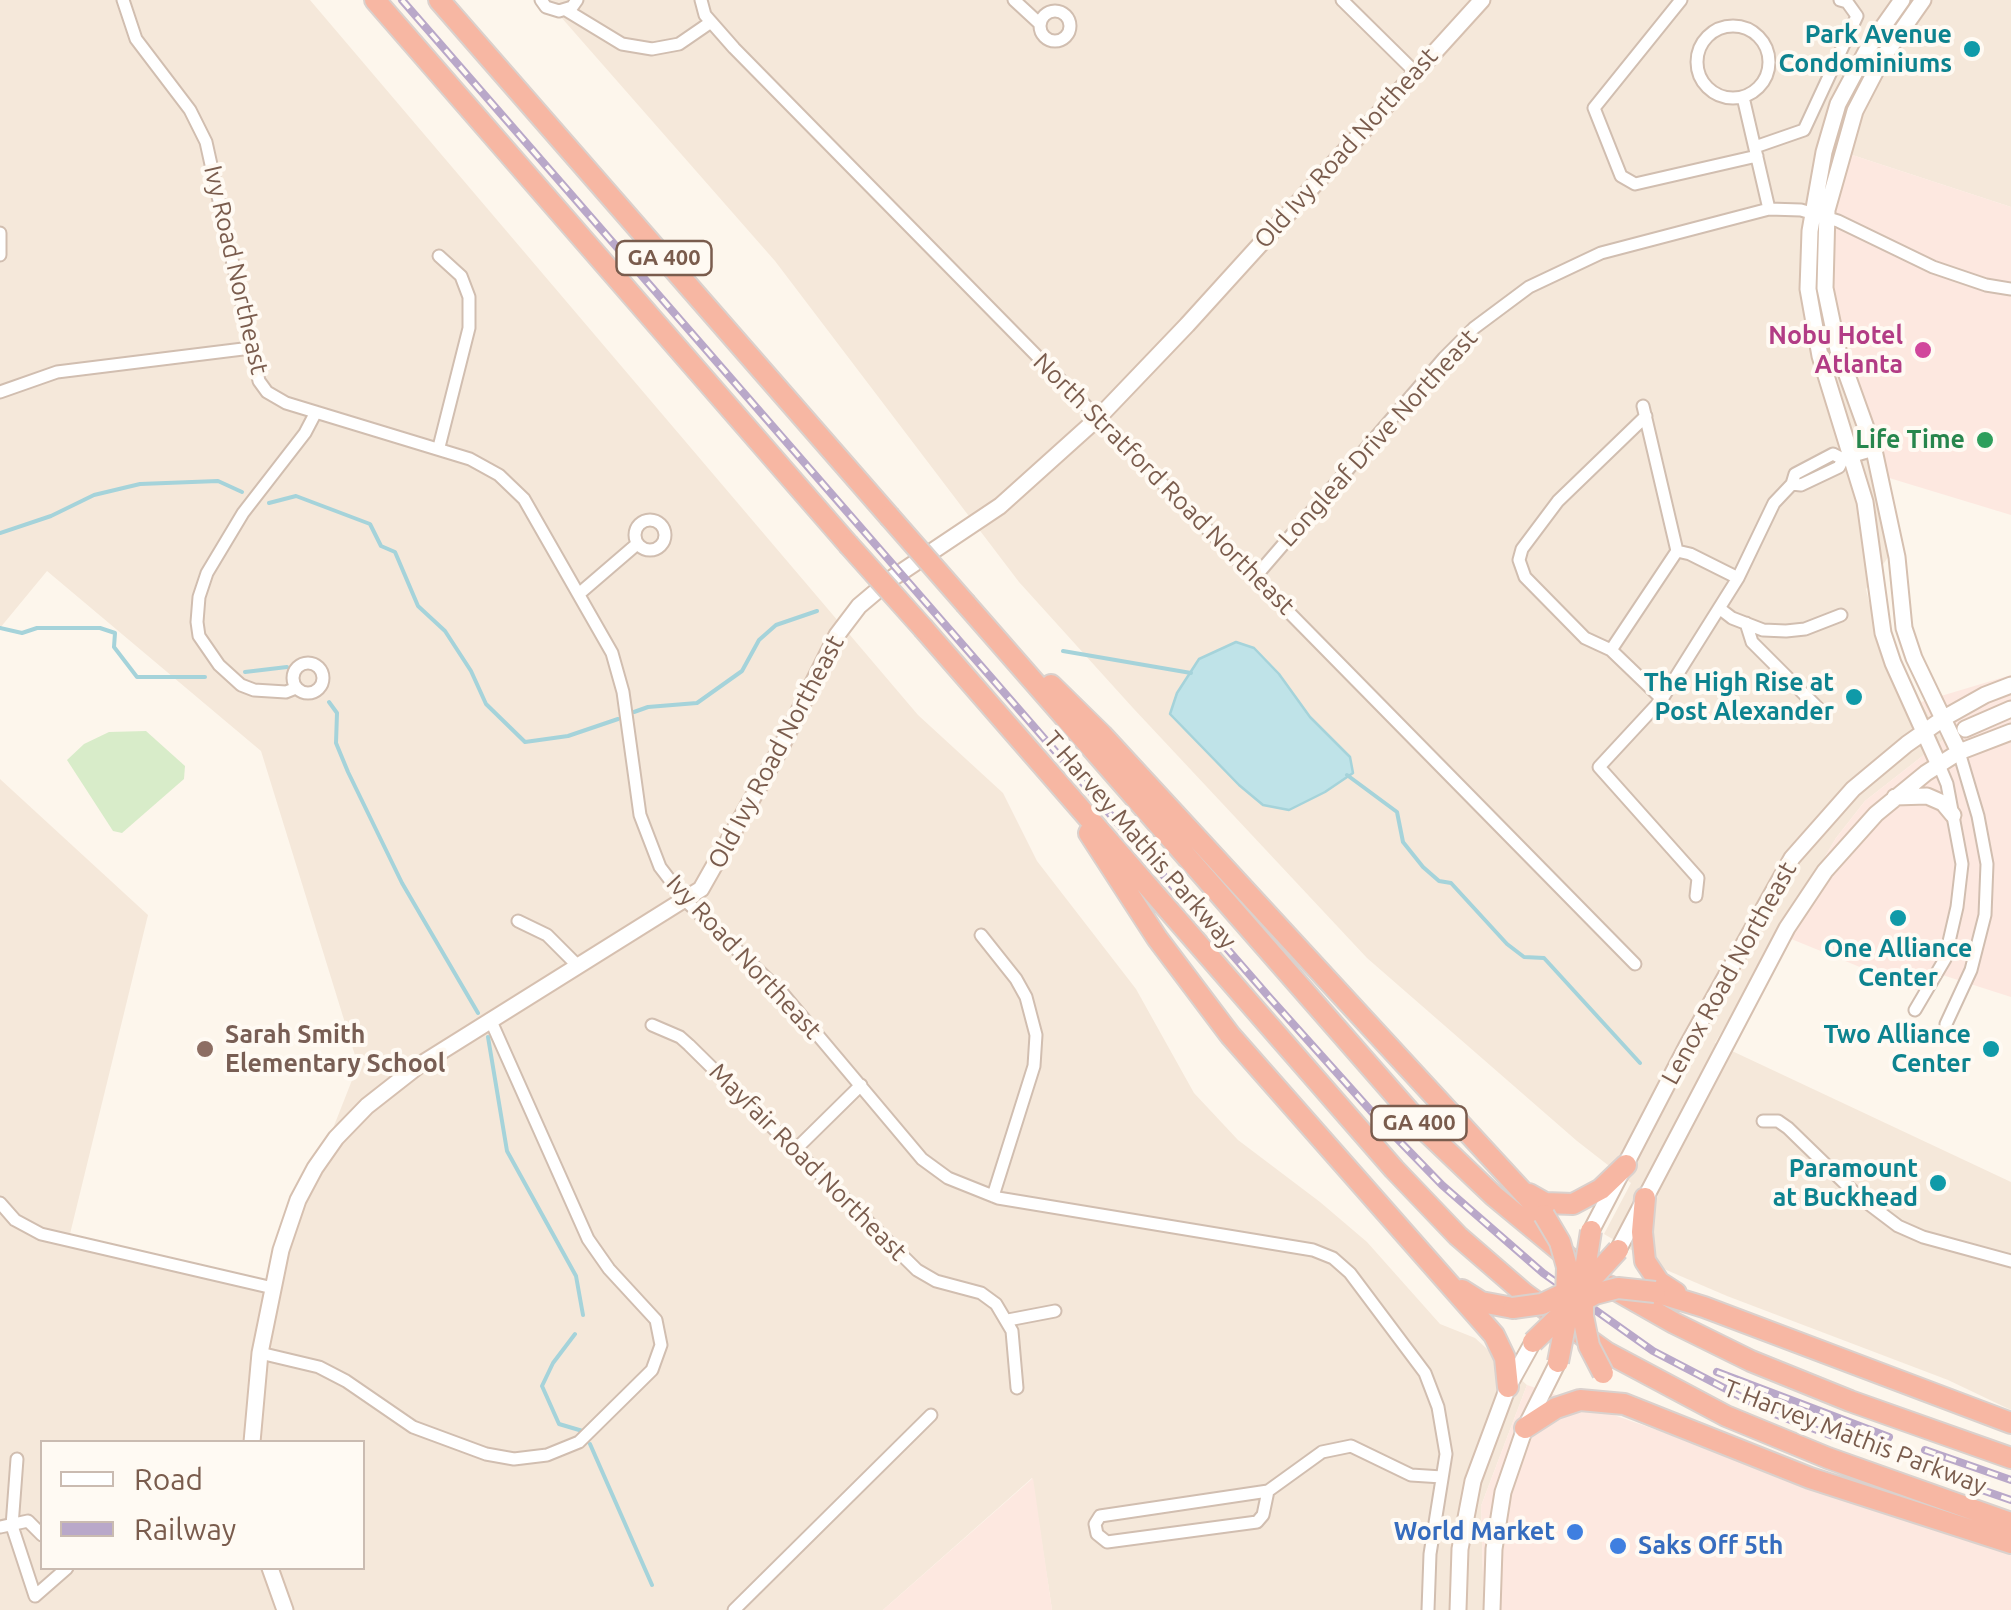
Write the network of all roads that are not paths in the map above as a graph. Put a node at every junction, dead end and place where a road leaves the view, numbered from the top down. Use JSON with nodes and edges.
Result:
{"nodes":[{"id":1,"x":123,"y":0,"type":"edge"},
{"id":2,"x":375,"y":0,"type":"edge"},
{"id":3,"x":439,"y":0,"type":"edge"},
{"id":4,"x":541,"y":0,"type":"edge"},
{"id":5,"x":577,"y":0,"type":"edge"},
{"id":6,"x":700,"y":0,"type":"edge"},
{"id":7,"x":1014,"y":0,"type":"edge"},
{"id":8,"x":1342,"y":0,"type":"edge"},
{"id":9,"x":1482,"y":0,"type":"edge"},
{"id":10,"x":1681,"y":0,"type":"edge"},
{"id":11,"x":1840,"y":0,"type":"edge"},
{"id":12,"x":1902,"y":0,"type":"edge"},
{"id":13,"x":1924,"y":0,"type":"edge"},
{"id":14,"x":566,"y":10,"type":"junction"},
{"id":15,"x":711,"y":22,"type":"junction"},
{"id":16,"x":1040,"y":24,"type":"dead end"},
{"id":17,"x":1415,"y":72,"type":"junction"},
{"id":18,"x":1743,"y":97,"type":"junction"},
{"id":19,"x":1756,"y":152,"type":"junction"},
{"id":20,"x":1769,"y":210,"type":"junction"},
{"id":21,"x":1820,"y":215,"type":"junction"},
{"id":22,"x":0,"y":233,"type":"edge"},
{"id":23,"x":0,"y":255,"type":"edge"},
{"id":24,"x":439,"y":256,"type":"dead end"},
{"id":25,"x":2011,"y":289,"type":"edge"},
{"id":26,"x":251,"y":348,"type":"junction"},
{"id":27,"x":0,"y":392,"type":"edge"},
{"id":28,"x":316,"y":412,"type":"junction"},
{"id":29,"x":1099,"y":418,"type":"junction"},
{"id":30,"x":439,"y":447,"type":"junction"},
{"id":31,"x":1874,"y":450,"type":"junction"},
{"id":32,"x":1847,"y":458,"type":"junction"},
{"id":33,"x":637,"y":544,"type":"dead end"},
{"id":34,"x":1677,"y":550,"type":"junction"},
{"id":35,"x":1256,"y":576,"type":"junction"},
{"id":36,"x":1738,"y":578,"type":"junction"},
{"id":37,"x":580,"y":593,"type":"junction"},
{"id":38,"x":966,"y":604,"type":"junction"},
{"id":39,"x":1719,"y":608,"type":"junction"},
{"id":40,"x":1841,"y":615,"type":"dead end"},
{"id":41,"x":1746,"y":623,"type":"junction"},
{"id":42,"x":1611,"y":650,"type":"junction"},
{"id":43,"x":2011,"y":686,"type":"edge"},
{"id":44,"x":296,"y":688,"type":"dead end"},
{"id":45,"x":1662,"y":699,"type":"junction"},
{"id":46,"x":2011,"y":709,"type":"edge"},
{"id":47,"x":1823,"y":713,"type":"dead end"},
{"id":48,"x":1944,"y":718,"type":"junction"},
{"id":49,"x":1965,"y":729,"type":"junction"},
{"id":50,"x":1924,"y":732,"type":"junction"},
{"id":51,"x":2011,"y":732,"type":"edge"},
{"id":52,"x":1959,"y":752,"type":"junction"},
{"id":53,"x":1939,"y":765,"type":"junction"},
{"id":54,"x":1066,"y":792,"type":"junction"},
{"id":55,"x":1895,"y":797,"type":"junction"},
{"id":56,"x":1953,"y":815,"type":"junction"},
{"id":57,"x":1696,"y":896,"type":"dead end"},
{"id":58,"x":686,"y":901,"type":"junction"},
{"id":59,"x":518,"y":921,"type":"dead end"},
{"id":60,"x":981,"y":935,"type":"dead end"},
{"id":61,"x":1635,"y":964,"type":"dead end"},
{"id":62,"x":578,"y":966,"type":"junction"},
{"id":63,"x":1915,"y":1010,"type":"dead end"},
{"id":64,"x":490,"y":1019,"type":"junction"},
{"id":65,"x":1946,"y":1024,"type":"dead end"},
{"id":66,"x":652,"y":1026,"type":"dead end"},
{"id":67,"x":861,"y":1085,"type":"junction"},
{"id":68,"x":1764,"y":1121,"type":"dead end"},
{"id":69,"x":795,"y":1150,"type":"junction"},
{"id":70,"x":1626,"y":1164,"type":"junction"},
{"id":71,"x":1520,"y":1188,"type":"junction"},
{"id":72,"x":993,"y":1196,"type":"junction"},
{"id":73,"x":1645,"y":1198,"type":"junction"},
{"id":74,"x":0,"y":1203,"type":"edge"},
{"id":75,"x":1591,"y":1231,"type":"joint"},
{"id":76,"x":1618,"y":1250,"type":"joint"},
{"id":77,"x":2011,"y":1261,"type":"edge"},
{"id":78,"x":1449,"y":1280,"type":"junction"},
{"id":79,"x":273,"y":1288,"type":"junction"},
{"id":80,"x":1575,"y":1296,"type":"junction"},
{"id":81,"x":1704,"y":1307,"type":"junction"},
{"id":82,"x":1055,"y":1311,"type":"dead end"},
{"id":83,"x":1008,"y":1320,"type":"junction"},
{"id":84,"x":1533,"y":1342,"type":"joint"},
{"id":85,"x":260,"y":1353,"type":"junction"},
{"id":86,"x":1558,"y":1362,"type":"joint"},
{"id":87,"x":1017,"y":1388,"type":"dead end"},
{"id":88,"x":1508,"y":1388,"type":"junction"},
{"id":89,"x":1624,"y":1404,"type":"junction"},
{"id":90,"x":931,"y":1415,"type":"dead end"},
{"id":91,"x":2011,"y":1423,"type":"edge"},
{"id":92,"x":1525,"y":1428,"type":"junction"},
{"id":93,"x":252,"y":1440,"type":"edge"},
{"id":94,"x":17,"y":1458,"type":"dead end"},
{"id":95,"x":2011,"y":1458,"type":"edge"},
{"id":96,"x":1442,"y":1477,"type":"junction"},
{"id":97,"x":1268,"y":1491,"type":"junction"},
{"id":98,"x":2011,"y":1523,"type":"edge"},
{"id":99,"x":6,"y":1527,"type":"edge"},
{"id":100,"x":40,"y":1534,"type":"edge"},
{"id":101,"x":2011,"y":1543,"type":"edge"},
{"id":102,"x":65,"y":1570,"type":"edge"},
{"id":103,"x":271,"y":1570,"type":"edge"},
{"id":104,"x":285,"y":1610,"type":"edge"},
{"id":105,"x":734,"y":1610,"type":"edge"},
{"id":106,"x":1428,"y":1610,"type":"edge"},
{"id":107,"x":1458,"y":1610,"type":"edge"},
{"id":108,"x":1492,"y":1610,"type":"edge"}],
"edges":[{"from":1,"to":26,"type":"street","name":"Ivy Road Northeast"},
{"from":2,"to":54,"type":"highway","name":"T Harvey Mathis Parkway","number":"GA 400","bridge":true},
{"from":3,"to":38,"type":"highway","name":"T Harvey Mathis Parkway","number":"GA 400","bridge":true},
{"from":4,"to":14,"type":"street"},
{"from":5,"to":14,"type":"street"},
{"from":6,"to":15,"type":"street","name":"North Stratford Road Northeast"},
{"from":7,"to":16,"type":"street"},
{"from":8,"to":17,"type":"street"},
{"from":9,"to":17,"type":"main road","name":"Old Ivy Road Northeast"},
{"from":10,"to":19,"type":"street"},
{"from":11,"to":19,"type":"street"},
{"from":12,"to":21,"type":"main road"},
{"from":13,"to":21,"type":"main road"},
{"from":14,"to":15,"type":"street"},
{"from":15,"to":29,"type":"street","name":"North Stratford Road Northeast"},
{"from":17,"to":29,"type":"main road","name":"Old Ivy Road Northeast"},
{"from":18,"to":18,"type":"street"},
{"from":18,"to":19,"type":"street"},
{"from":19,"to":20,"type":"street"},
{"from":20,"to":21,"type":"street","name":"Longleaf Drive Northeast"},
{"from":20,"to":35,"type":"street","name":"Longleaf Drive Northeast"},
{"from":21,"to":25,"type":"street","name":"Longleaf Drive Northeast"},
{"from":21,"to":31,"type":"main road"},
{"from":21,"to":32,"type":"main road"},
{"from":22,"to":23,"type":"street"},
{"from":24,"to":30,"type":"street"},
{"from":26,"to":27,"type":"street"},
{"from":26,"to":28,"type":"street","name":"Ivy Road Northeast"},
{"from":28,"to":30,"type":"street","name":"Ivy Road Northeast"},
{"from":28,"to":44,"type":"street"},
{"from":29,"to":35,"type":"street","name":"North Stratford Road Northeast"},
{"from":29,"to":58,"type":"main road","name":"Old Ivy Road Northeast"},
{"from":30,"to":37,"type":"street","name":"Ivy Road Northeast"},
{"from":31,"to":32,"type":"street"},
{"from":31,"to":48,"type":"main road"},
{"from":32,"to":36,"type":"street"},
{"from":32,"to":50,"type":"main road"},
{"from":33,"to":37,"type":"street"},
{"from":34,"to":36,"type":"street"},
{"from":34,"to":42,"type":"street"},
{"from":34,"to":42,"type":"street"},
{"from":35,"to":61,"type":"street","name":"North Stratford Road Northeast"},
{"from":36,"to":39,"type":"street"},
{"from":37,"to":58,"type":"street","name":"Ivy Road Northeast"},
{"from":38,"to":71,"type":"highway"},
{"from":38,"to":95,"type":"highway","name":"T Harvey Mathis Parkway","number":"GA 400"},
{"from":39,"to":41,"type":"street"},
{"from":39,"to":45,"type":"street"},
{"from":40,"to":41,"type":"street"},
{"from":41,"to":47,"type":"street"},
{"from":42,"to":45,"type":"street"},
{"from":43,"to":48,"type":"main road","name":"Lenox Road Northeast"},
{"from":45,"to":57,"type":"street"},
{"from":46,"to":49,"type":"main road"},
{"from":48,"to":49,"type":"main road"},
{"from":48,"to":50,"type":"main road","name":"Lenox Road Northeast"},
{"from":48,"to":52,"type":"main road"},
{"from":49,"to":52,"type":"main road"},
{"from":50,"to":53,"type":"main road"},
{"from":50,"to":70,"type":"main road","name":"Lenox Road Northeast"},
{"from":51,"to":52,"type":"main road","name":"Lenox Road Northeast"},
{"from":52,"to":53,"type":"main road","name":"Lenox Road Northeast"},
{"from":52,"to":65,"type":"street"},
{"from":53,"to":55,"type":"main road","name":"Lenox Road Northeast"},
{"from":53,"to":56,"type":"street"},
{"from":54,"to":78,"type":"highway"},
{"from":54,"to":98,"type":"highway","name":"T Harvey Mathis Parkway","number":"GA 400"},
{"from":55,"to":56,"type":"main road"},
{"from":55,"to":73,"type":"main road","name":"Lenox Road Northeast"},
{"from":56,"to":63,"type":"street"},
{"from":58,"to":62,"type":"main road","name":"Old Ivy Road Northeast"},
{"from":58,"to":67,"type":"street","name":"Ivy Road Northeast"},
{"from":59,"to":62,"type":"street"},
{"from":60,"to":72,"type":"street"},
{"from":62,"to":64,"type":"main road","name":"Old Ivy Road Northeast"},
{"from":64,"to":79,"type":"main road","name":"Old Ivy Road Northeast"},
{"from":64,"to":85,"type":"street"},
{"from":66,"to":69,"type":"street","name":"Mayfair Road Northeast"},
{"from":67,"to":69,"type":"street"},
{"from":67,"to":72,"type":"street","name":"Ivy Road Northeast"},
{"from":68,"to":77,"type":"street"},
{"from":69,"to":83,"type":"street","name":"Mayfair Road Northeast"},
{"from":70,"to":71,"type":"highway"},
{"from":70,"to":75,"type":"main road","name":"Lenox Road Northeast"},
{"from":71,"to":80,"type":"highway","bridge":true},
{"from":72,"to":96,"type":"street","name":"Ivy Road Northeast"},
{"from":73,"to":76,"type":"main road","name":"Lenox Road Northeast"},
{"from":73,"to":81,"type":"highway"},
{"from":74,"to":79,"type":"street"},
{"from":75,"to":80,"type":"highway","bridge":true},
{"from":76,"to":80,"type":"highway","bridge":true},
{"from":78,"to":80,"type":"highway","bridge":true},
{"from":78,"to":88,"type":"highway"},
{"from":79,"to":85,"type":"main road","name":"Old Ivy Road Northeast"},
{"from":80,"to":81,"type":"highway","bridge":true},
{"from":80,"to":84,"type":"highway","bridge":true},
{"from":80,"to":86,"type":"highway","bridge":true},
{"from":80,"to":89,"type":"highway","bridge":true},
{"from":81,"to":91,"type":"highway"},
{"from":82,"to":83,"type":"street"},
{"from":83,"to":87,"type":"street"},
{"from":84,"to":88,"type":"main road"},
{"from":85,"to":93,"type":"main road","name":"Old Ivy Road Northeast"},
{"from":86,"to":92,"type":"main road"},
{"from":88,"to":107,"type":"main road"},
{"from":89,"to":92,"type":"highway"},
{"from":89,"to":101,"type":"highway"},
{"from":90,"to":105,"type":"street"},
{"from":92,"to":108,"type":"main road"},
{"from":94,"to":99,"type":"street"},
{"from":96,"to":97,"type":"street"},
{"from":96,"to":106,"type":"street"},
{"from":97,"to":97,"type":"street"},
{"from":99,"to":100,"type":"street"},
{"from":99,"to":102,"type":"street"},
{"from":103,"to":104,"type":"main road"}]}
